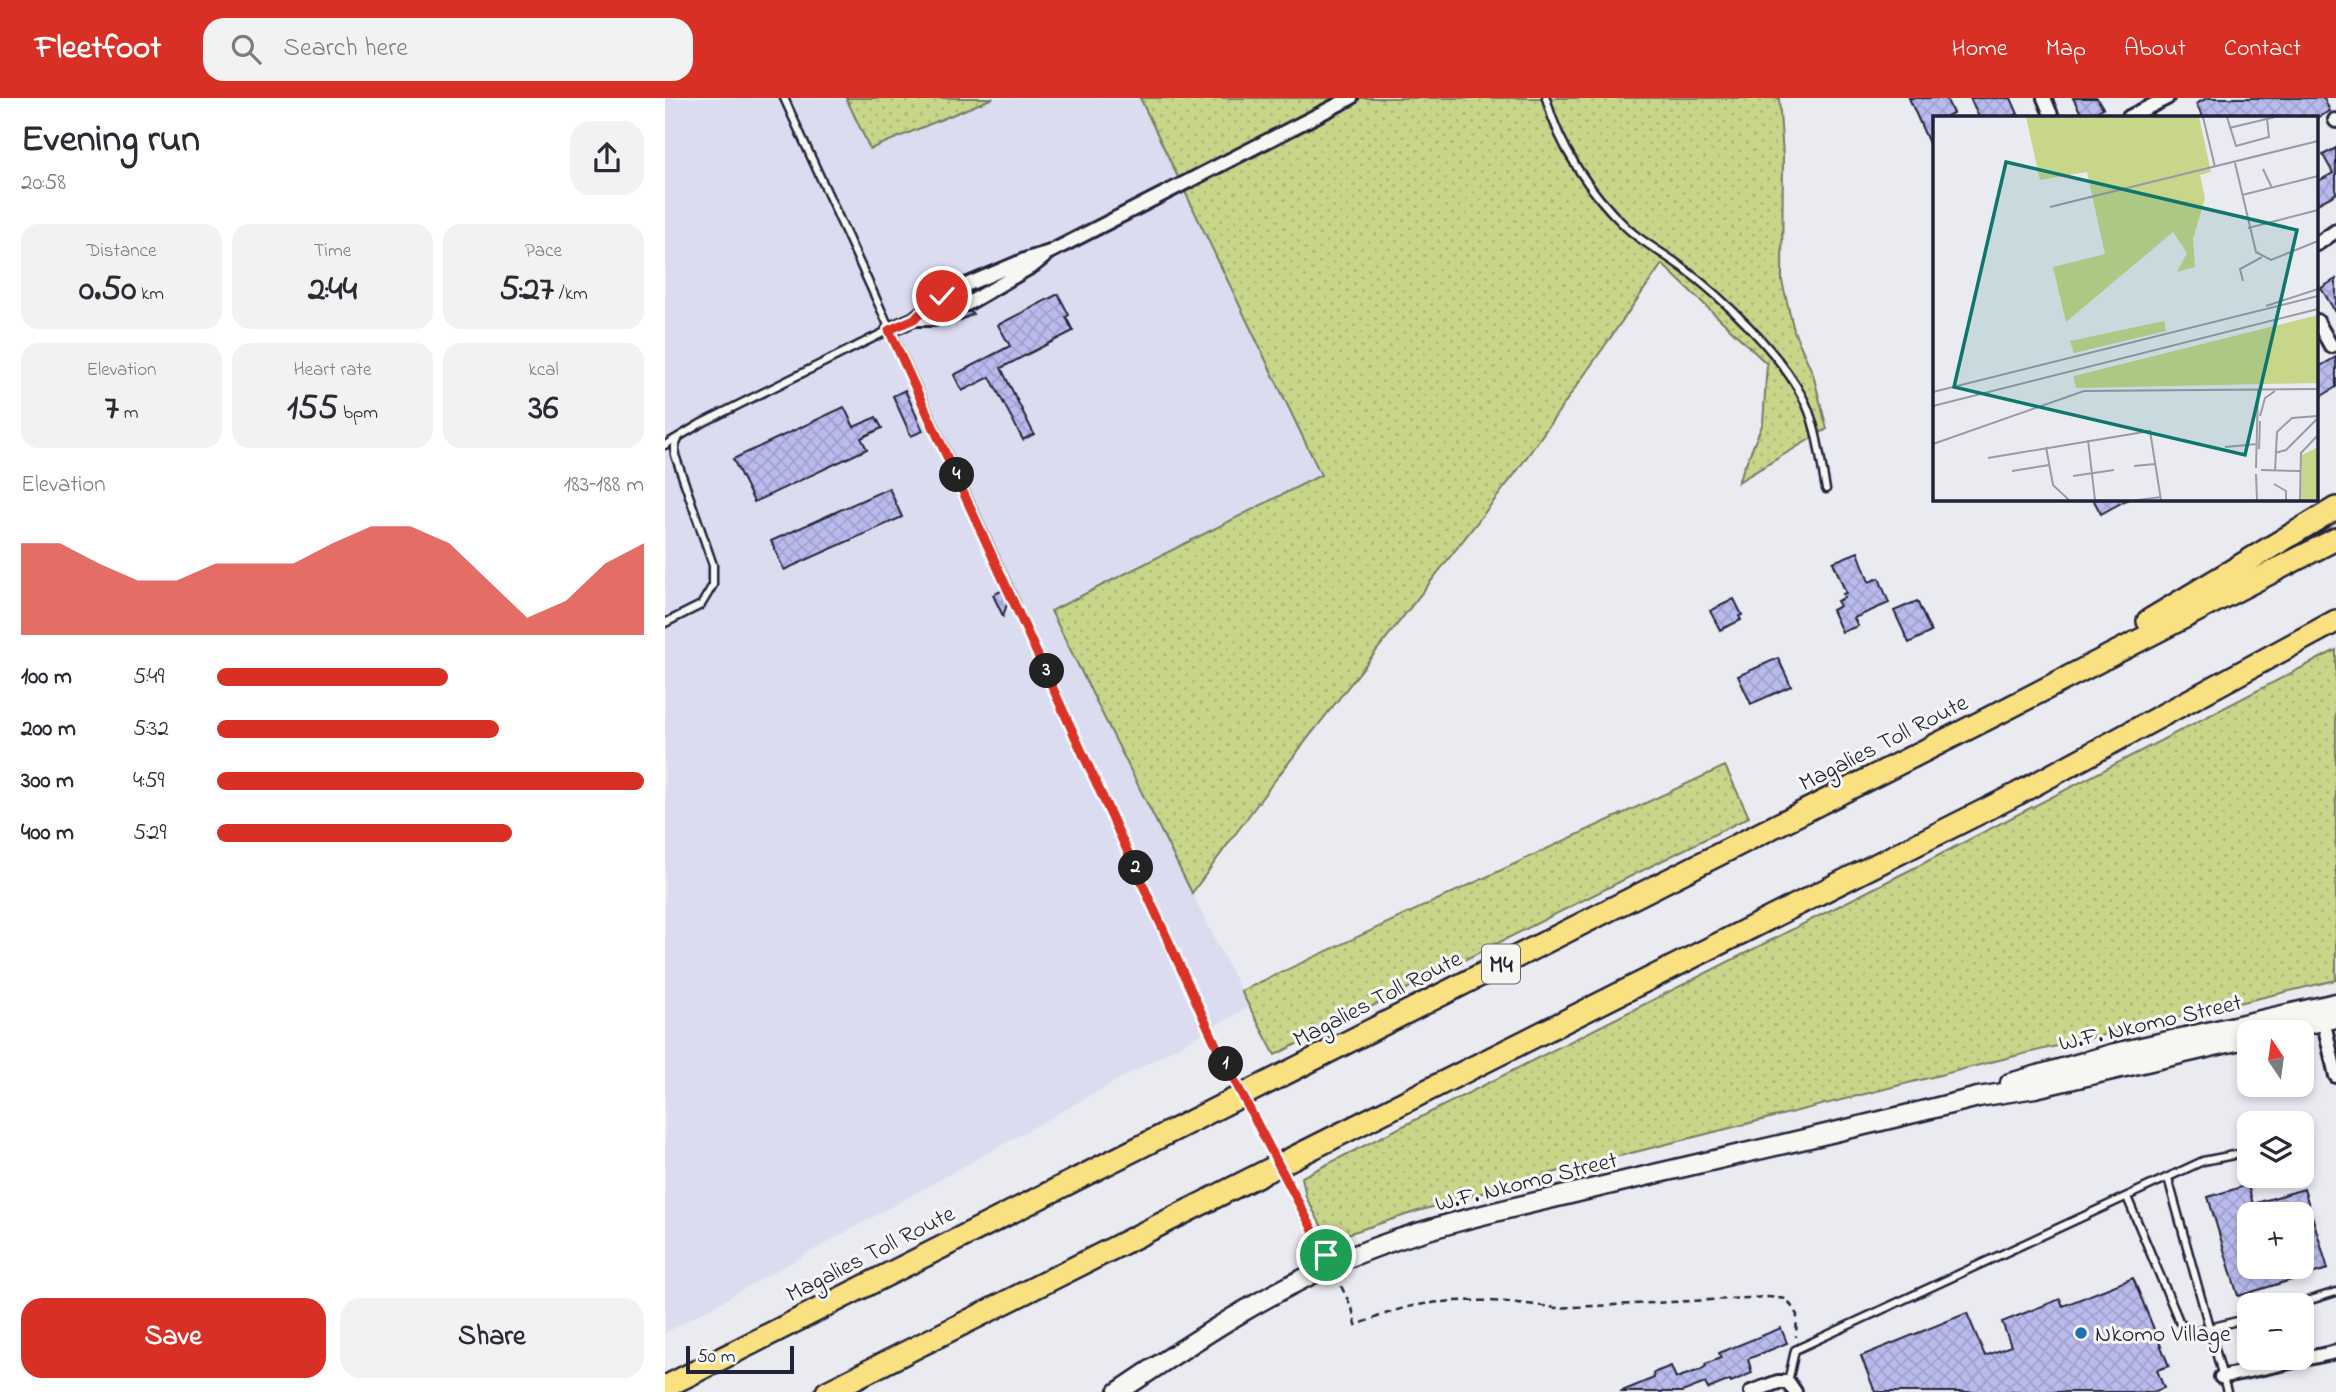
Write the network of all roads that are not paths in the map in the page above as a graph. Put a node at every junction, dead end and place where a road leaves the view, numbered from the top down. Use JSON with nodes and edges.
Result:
{"nodes":[{"id":1,"x":784,"y":98,"type":"edge"},
{"id":2,"x":1351,"y":98,"type":"edge"},
{"id":3,"x":1546,"y":98,"type":"edge"},
{"id":4,"x":2044,"y":98,"type":"edge"},
{"id":5,"x":2167,"y":98,"type":"edge"},
{"id":6,"x":2150,"y":102,"type":"edge"},
{"id":7,"x":2052,"y":116,"type":"edge"},
{"id":8,"x":2130,"y":116,"type":"edge"},
{"id":9,"x":2336,"y":231,"type":"edge"},
{"id":10,"x":2319,"y":243,"type":"edge"},
{"id":11,"x":1050,"y":253,"type":"junction"},
{"id":12,"x":959,"y":288,"type":"dead end"},
{"id":13,"x":942,"y":296,"type":"dead end"},
{"id":14,"x":967,"y":304,"type":"dead end"},
{"id":15,"x":950,"y":312,"type":"dead end"},
{"id":16,"x":914,"y":319,"type":"junction"},
{"id":17,"x":2319,"y":325,"type":"edge"},
{"id":18,"x":889,"y":330,"type":"junction"},
{"id":19,"x":2331,"y":346,"type":"dead end"},
{"id":20,"x":700,"y":424,"type":"junction"},
{"id":21,"x":680,"y":436,"type":"junction"},
{"id":22,"x":665,"y":442,"type":"edge"},
{"id":23,"x":1826,"y":489,"type":"dead end"},
{"id":24,"x":2336,"y":508,"type":"edge"},
{"id":25,"x":2336,"y":540,"type":"edge"},
{"id":26,"x":1016,"y":604,"type":"road end"},
{"id":27,"x":2336,"y":621,"type":"edge"},
{"id":28,"x":665,"y":623,"type":"edge"},
{"id":29,"x":2336,"y":634,"type":"edge"},
{"id":30,"x":1985,"y":720,"type":"junction"},
{"id":31,"x":2017,"y":793,"type":"junction"},
{"id":32,"x":2331,"y":1012,"type":"edge"},
{"id":33,"x":2308,"y":1020,"type":"edge"},
{"id":34,"x":2237,"y":1041,"type":"edge"},
{"id":35,"x":2336,"y":1076,"type":"edge"},
{"id":36,"x":1978,"y":1097,"type":"junction"},
{"id":37,"x":2237,"y":1154,"type":"edge"},
{"id":38,"x":2168,"y":1178,"type":"junction"},
{"id":39,"x":2127,"y":1198,"type":"junction"},
{"id":40,"x":2336,"y":1292,"type":"edge"},
{"id":41,"x":2314,"y":1299,"type":"edge"},
{"id":42,"x":2237,"y":1321,"type":"edge"},
{"id":43,"x":2209,"y":1329,"type":"junction"},
{"id":44,"x":2336,"y":1352,"type":"edge"},
{"id":45,"x":2221,"y":1377,"type":"junction"},
{"id":46,"x":665,"y":1387,"type":"edge"},
{"id":47,"x":1792,"y":1387,"type":"edge"},
{"id":48,"x":827,"y":1392,"type":"edge"},
{"id":49,"x":1118,"y":1392,"type":"edge"},
{"id":50,"x":1751,"y":1392,"type":"edge"},
{"id":51,"x":2227,"y":1392,"type":"edge"}],
"edges":[{"from":1,"to":18,"type":"lane"},
{"from":2,"to":11,"type":"street"},
{"from":3,"to":23,"type":"lane"},
{"from":4,"to":7,"type":"street"},
{"from":5,"to":6,"type":"street"},
{"from":6,"to":8,"type":"street"},
{"from":9,"to":10,"type":"street"},
{"from":11,"to":12,"type":"street"},
{"from":11,"to":14,"type":"street"},
{"from":13,"to":16,"type":"street"},
{"from":15,"to":16,"type":"street"},
{"from":16,"to":18,"type":"street"},
{"from":17,"to":19,"type":"street"},
{"from":18,"to":20,"type":"lane"},
{"from":18,"to":26,"type":"lane"},
{"from":20,"to":21,"type":"lane"},
{"from":20,"to":22,"type":"lane"},
{"from":21,"to":22,"type":"lane"},
{"from":21,"to":28,"type":"lane"},
{"from":24,"to":30,"type":"highway"},
{"from":25,"to":30,"type":"highway","name":"Magalies Toll Route","number":"M4"},
{"from":27,"to":31,"type":"highway"},
{"from":29,"to":31,"type":"highway"},
{"from":30,"to":46,"type":"highway","name":"Magalies Toll Route","number":"M4"},
{"from":31,"to":48,"type":"highway"},
{"from":32,"to":33,"type":"main road","name":"W.F. Nkomo Street"},
{"from":32,"to":35,"type":"street"},
{"from":32,"to":36,"type":"main road","name":"W.F. Nkomo Street"},
{"from":34,"to":36,"type":"main road","name":"W.F. Nkomo Street"},
{"from":36,"to":49,"type":"main road","name":"W.F. Nkomo Street"},
{"from":37,"to":38,"type":"lane"},
{"from":38,"to":39,"type":"lane"},
{"from":38,"to":43,"type":"lane"},
{"from":39,"to":43,"type":"lane"},
{"from":39,"to":47,"type":"lane"},
{"from":40,"to":41,"type":"lane"},
{"from":42,"to":43,"type":"lane"},
{"from":43,"to":45,"type":"lane"},
{"from":44,"to":45,"type":"street"},
{"from":45,"to":51,"type":"lane"},
{"from":47,"to":50,"type":"street"}]}
